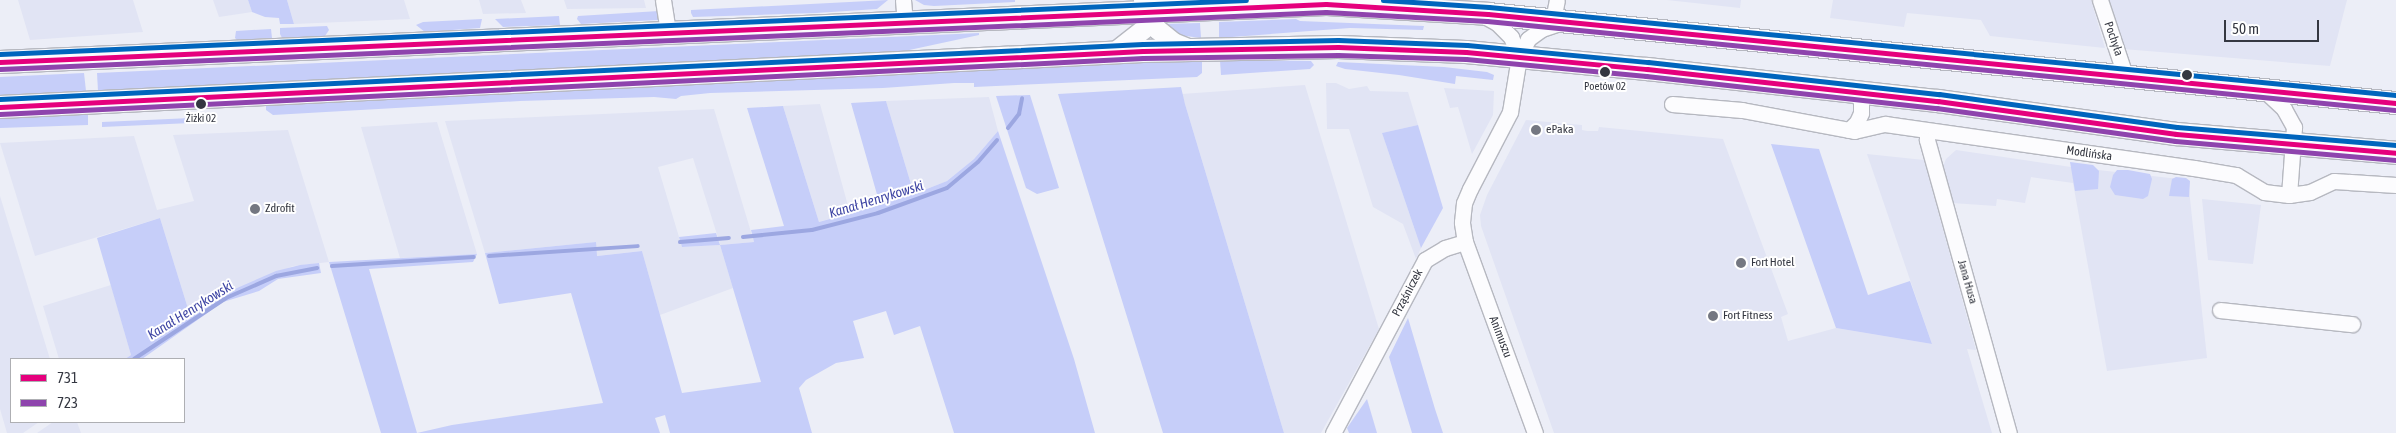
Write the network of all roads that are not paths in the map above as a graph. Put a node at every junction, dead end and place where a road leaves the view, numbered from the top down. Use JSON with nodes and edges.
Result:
{"nodes":[{"id":1,"x":663,"y":0,"type":"edge"},
{"id":2,"x":903,"y":0,"type":"edge"},
{"id":3,"x":2100,"y":0,"type":"edge"},
{"id":4,"x":1157,"y":7,"type":"edge"},
{"id":5,"x":1482,"y":9,"type":"edge"},
{"id":6,"x":1557,"y":14,"type":"edge"},
{"id":7,"x":905,"y":23,"type":"junction"},
{"id":8,"x":668,"y":32,"type":"junction"},
{"id":9,"x":1190,"y":49,"type":"junction"},
{"id":10,"x":1114,"y":52,"type":"junction"},
{"id":11,"x":1519,"y":56,"type":"junction"},
{"id":12,"x":0,"y":62,"type":"edge"},
{"id":13,"x":2126,"y":78,"type":"junction"},
{"id":14,"x":2265,"y":91,"type":"junction"},
{"id":15,"x":1858,"y":96,"type":"junction"},
{"id":16,"x":2396,"y":103,"type":"edge"},
{"id":17,"x":1672,"y":104,"type":"dead end"},
{"id":18,"x":0,"y":106,"type":"edge"},
{"id":19,"x":1885,"y":124,"type":"junction"},
{"id":20,"x":1848,"y":130,"type":"junction"},
{"id":21,"x":1926,"y":131,"type":"junction"},
{"id":22,"x":2294,"y":145,"type":"junction"},
{"id":23,"x":2396,"y":153,"type":"edge"},
{"id":24,"x":2396,"y":185,"type":"edge"},
{"id":25,"x":2289,"y":195,"type":"junction"},
{"id":26,"x":1465,"y":242,"type":"junction"},
{"id":27,"x":2220,"y":310,"type":"dead end"},
{"id":28,"x":2352,"y":324,"type":"dead end"},
{"id":29,"x":1333,"y":433,"type":"edge"},
{"id":30,"x":1535,"y":433,"type":"edge"},
{"id":31,"x":2009,"y":433,"type":"edge"}],
"edges":[{"from":1,"to":8,"type":"street"},
{"from":2,"to":7,"type":"street"},
{"from":3,"to":13,"type":"street","name":"Pochyła"},
{"from":4,"to":5,"type":"main road"},
{"from":4,"to":7,"type":"main road"},
{"from":4,"to":9,"type":"street"},
{"from":4,"to":10,"type":"street"},
{"from":5,"to":6,"type":"main road"},
{"from":5,"to":11,"type":"street"},
{"from":6,"to":11,"type":"street"},
{"from":6,"to":13,"type":"main road"},
{"from":7,"to":8,"type":"main road"},
{"from":8,"to":12,"type":"main road"},
{"from":9,"to":10,"type":"main road"},
{"from":9,"to":11,"type":"main road"},
{"from":10,"to":18,"type":"main road"},
{"from":11,"to":15,"type":"main road"},
{"from":11,"to":26,"type":"street"},
{"from":13,"to":14,"type":"main road"},
{"from":14,"to":16,"type":"main road"},
{"from":14,"to":22,"type":"street"},
{"from":15,"to":19,"type":"street"},
{"from":15,"to":20,"type":"street"},
{"from":15,"to":22,"type":"main road"},
{"from":17,"to":20,"type":"street","name":"Modlińska"},
{"from":19,"to":20,"type":"street","name":"Modlińska"},
{"from":19,"to":21,"type":"street","name":"Modlińska"},
{"from":21,"to":25,"type":"street","name":"Modlińska"},
{"from":21,"to":31,"type":"street","name":"Jana Husa"},
{"from":22,"to":23,"type":"main road"},
{"from":22,"to":25,"type":"street"},
{"from":24,"to":25,"type":"street","name":"Modlińska"},
{"from":26,"to":29,"type":"street","name":"Prząśniczek"},
{"from":26,"to":30,"type":"street","name":"Animuszu"},
{"from":27,"to":28,"type":"street"}]}
